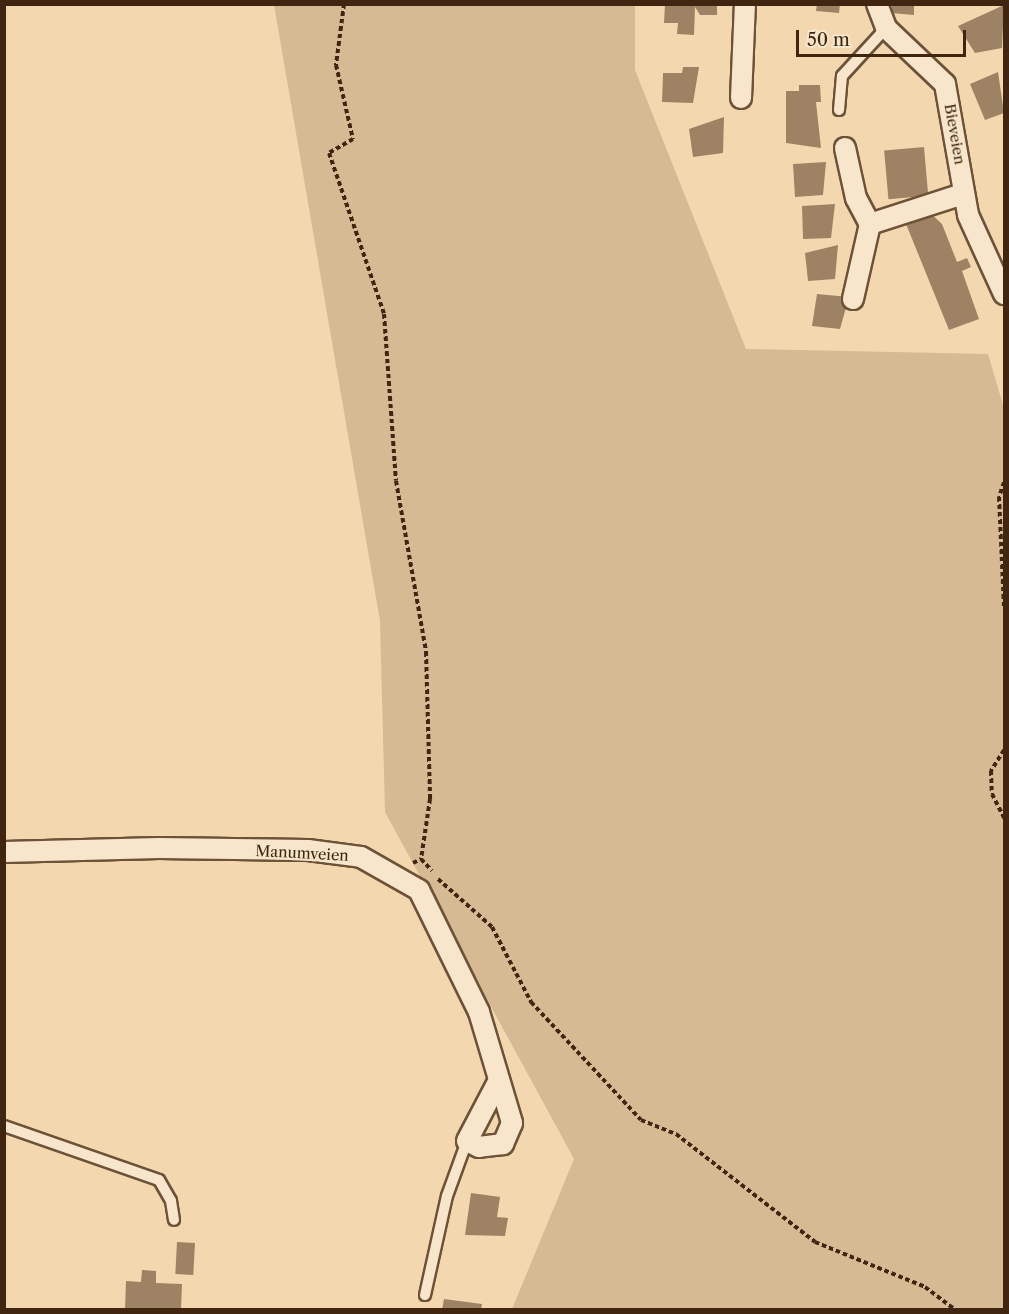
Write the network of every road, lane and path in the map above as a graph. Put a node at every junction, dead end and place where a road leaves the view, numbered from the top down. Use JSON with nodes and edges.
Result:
{"nodes":[{"id":1,"x":344,"y":4,"type":"edge"},
{"id":2,"x":745,"y":4,"type":"edge"},
{"id":3,"x":877,"y":4,"type":"edge"},
{"id":4,"x":886,"y":28,"type":"junction"},
{"id":5,"x":741,"y":98,"type":"dead end"},
{"id":6,"x":839,"y":110,"type":"dead end"},
{"id":7,"x":845,"y":148,"type":"dead end"},
{"id":8,"x":963,"y":194,"type":"junction"},
{"id":9,"x":870,"y":224,"type":"junction"},
{"id":10,"x":1005,"y":294,"type":"edge"},
{"id":11,"x":853,"y":299,"type":"dead end"},
{"id":12,"x":1005,"y":482,"type":"edge"},
{"id":13,"x":1005,"y":607,"type":"edge"},
{"id":14,"x":1005,"y":750,"type":"edge"},
{"id":15,"x":1005,"y":818,"type":"edge"},
{"id":16,"x":4,"y":852,"type":"edge"},
{"id":17,"x":421,"y":859,"type":"junction"},
{"id":18,"x":393,"y":872,"type":"junction"},
{"id":19,"x":499,"y":1080,"type":"junction"},
{"id":20,"x":4,"y":1126,"type":"edge"},
{"id":21,"x":467,"y":1141,"type":"junction"},
{"id":22,"x":174,"y":1220,"type":"dead end"},
{"id":23,"x":425,"y":1295,"type":"dead end"},
{"id":24,"x":956,"y":1310,"type":"edge"}],
"edges":[{"from":1,"to":17,"type":"path"},
{"from":2,"to":5,"type":"street"},
{"from":3,"to":4,"type":"street","name":"Bieveien"},
{"from":4,"to":6,"type":"lane"},
{"from":4,"to":8,"type":"street","name":"Bieveien"},
{"from":7,"to":9,"type":"street"},
{"from":8,"to":9,"type":"street"},
{"from":8,"to":10,"type":"street","name":"Bieveien"},
{"from":9,"to":11,"type":"street"},
{"from":12,"to":13,"type":"path"},
{"from":14,"to":15,"type":"path"},
{"from":16,"to":18,"type":"street","name":"Manumveien"},
{"from":17,"to":18,"type":"path"},
{"from":17,"to":24,"type":"path"},
{"from":18,"to":19,"type":"street","name":"Manumveien"},
{"from":19,"to":21,"type":"street"},
{"from":19,"to":21,"type":"street","name":"Manumveien"},
{"from":20,"to":22,"type":"lane"},
{"from":21,"to":23,"type":"lane"}]}
